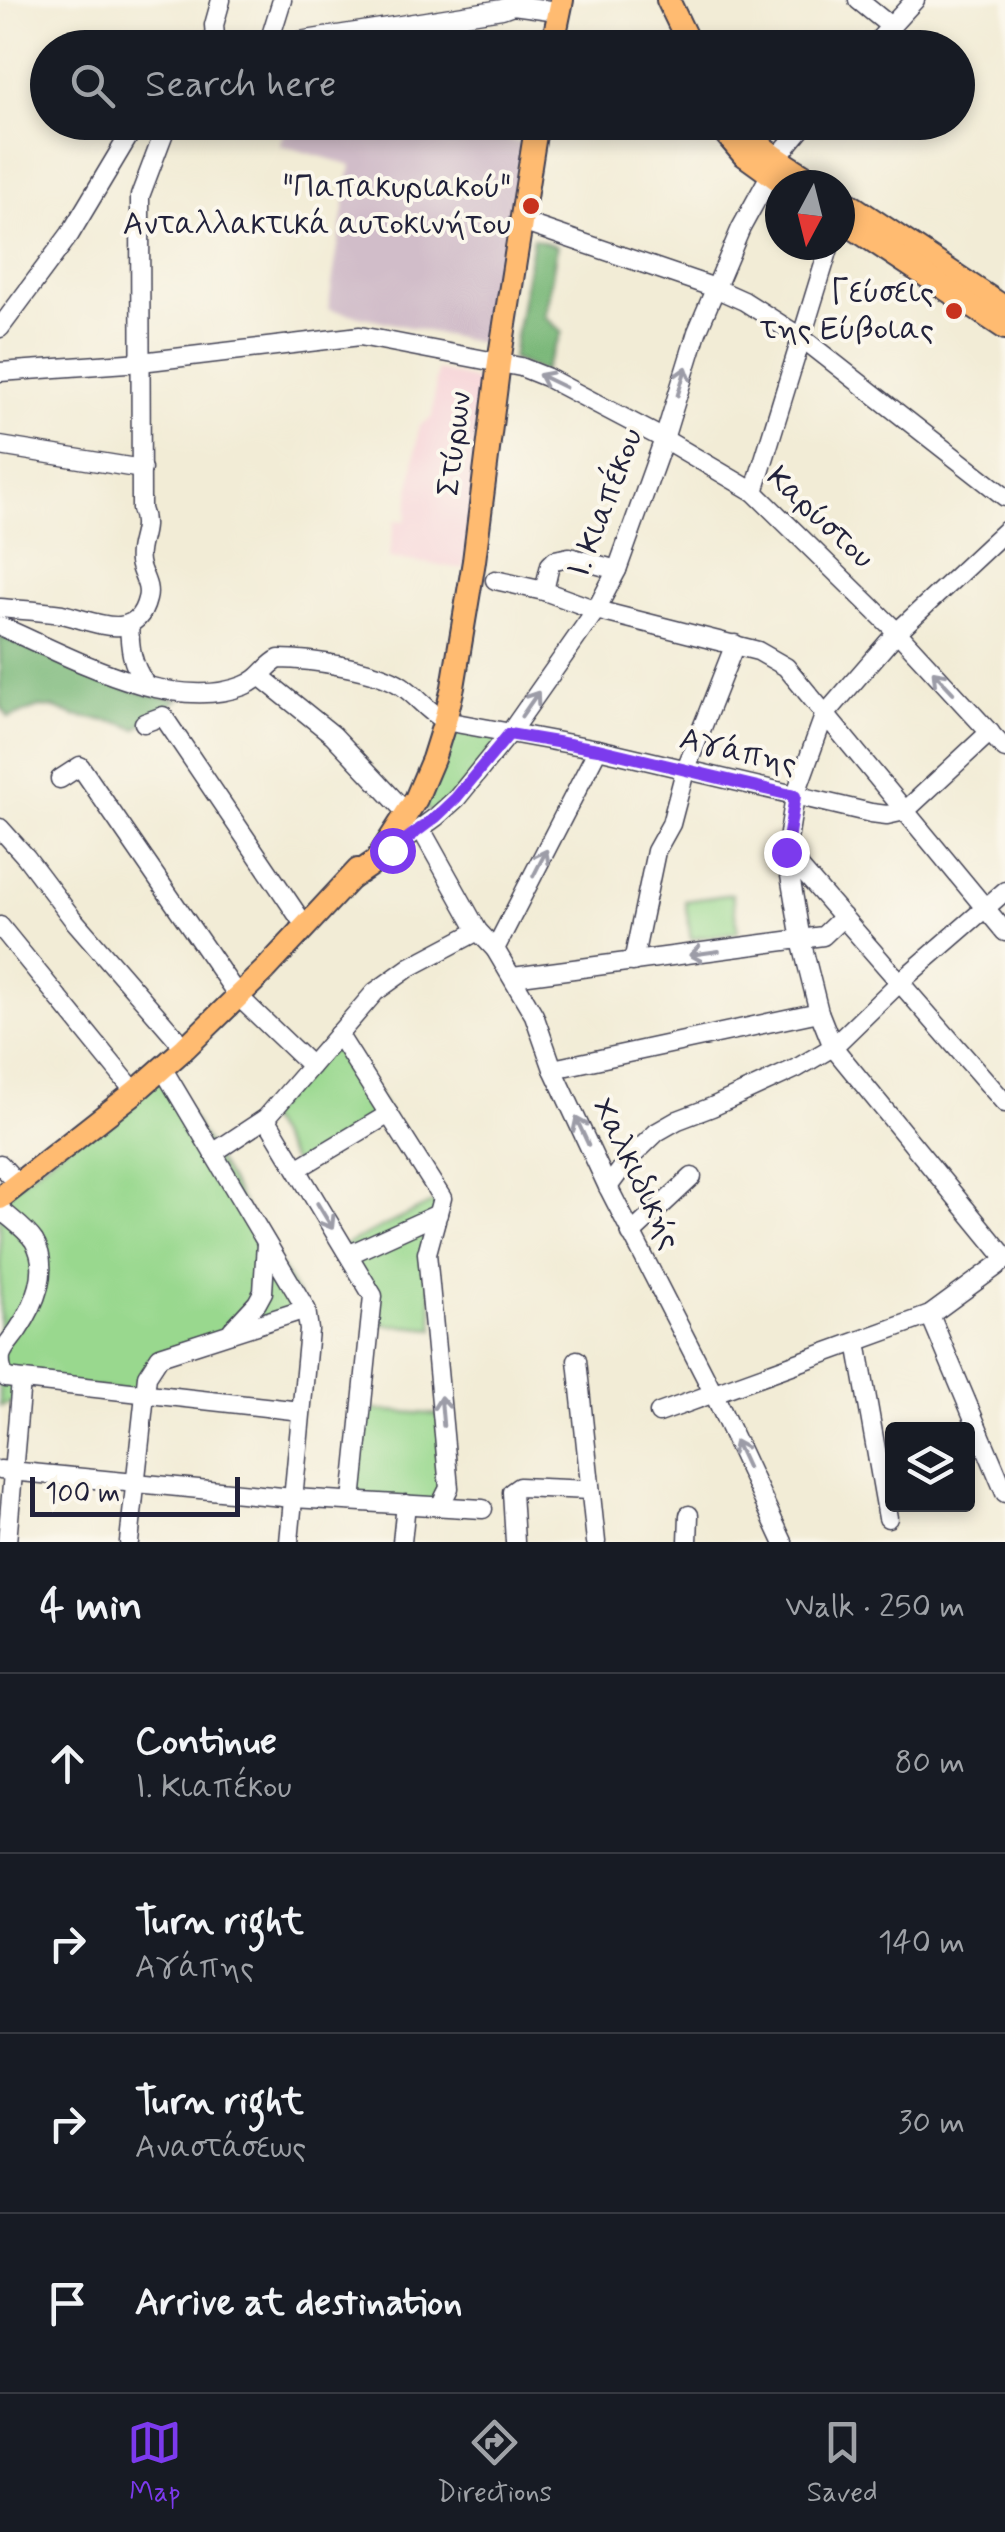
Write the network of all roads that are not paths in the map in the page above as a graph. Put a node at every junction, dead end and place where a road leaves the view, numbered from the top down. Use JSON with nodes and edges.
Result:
{"nodes":[{"id":1,"x":221,"y":0,"type":"edge"},
{"id":2,"x":282,"y":0,"type":"edge"},
{"id":3,"x":652,"y":0,"type":"edge"},
{"id":4,"x":668,"y":0,"type":"edge"},
{"id":5,"x":858,"y":0,"type":"edge"},
{"id":6,"x":914,"y":0,"type":"edge"},
{"id":7,"x":553,"y":8,"type":"edge"},
{"id":8,"x":889,"y":25,"type":"junction"},
{"id":9,"x":214,"y":30,"type":"edge"},
{"id":10,"x":269,"y":30,"type":"edge"},
{"id":11,"x":366,"y":30,"type":"edge"},
{"id":12,"x":666,"y":30,"type":"edge"},
{"id":13,"x":682,"y":30,"type":"edge"},
{"id":14,"x":885,"y":30,"type":"edge"},
{"id":15,"x":126,"y":140,"type":"edge"},
{"id":16,"x":161,"y":140,"type":"edge"},
{"id":17,"x":534,"y":140,"type":"edge"},
{"id":18,"x":731,"y":140,"type":"edge"},
{"id":19,"x":753,"y":140,"type":"edge"},
{"id":20,"x":797,"y":140,"type":"edge"},
{"id":21,"x":772,"y":170,"type":"edge"},
{"id":22,"x":776,"y":170,"type":"edge"},
{"id":23,"x":780,"y":170,"type":"edge"},
{"id":24,"x":765,"y":192,"type":"edge"},
{"id":25,"x":522,"y":222,"type":"junction"},
{"id":26,"x":855,"y":224,"type":"edge"},
{"id":27,"x":855,"y":226,"type":"edge"},
{"id":28,"x":825,"y":260,"type":"edge"},
{"id":29,"x":715,"y":288,"type":"junction"},
{"id":30,"x":1005,"y":308,"type":"edge"},
{"id":31,"x":0,"y":328,"type":"edge"},
{"id":32,"x":1005,"y":328,"type":"edge"},
{"id":33,"x":802,"y":338,"type":"junction"},
{"id":34,"x":141,"y":362,"type":"junction"},
{"id":35,"x":498,"y":362,"type":"junction"},
{"id":36,"x":0,"y":372,"type":"edge"},
{"id":37,"x":664,"y":439,"type":"junction"},
{"id":38,"x":0,"y":446,"type":"edge"},
{"id":39,"x":142,"y":469,"type":"junction"},
{"id":40,"x":754,"y":492,"type":"junction"},
{"id":41,"x":1005,"y":497,"type":"edge"},
{"id":42,"x":1005,"y":531,"type":"edge"},
{"id":43,"x":616,"y":570,"type":"junction"},
{"id":44,"x":495,"y":580,"type":"dead end"},
{"id":45,"x":544,"y":591,"type":"junction"},
{"id":46,"x":0,"y":608,"type":"edge"},
{"id":47,"x":596,"y":610,"type":"junction"},
{"id":48,"x":129,"y":624,"type":"junction"},
{"id":49,"x":0,"y":626,"type":"edge"},
{"id":50,"x":897,"y":632,"type":"junction"},
{"id":51,"x":736,"y":644,"type":"junction"},
{"id":52,"x":261,"y":677,"type":"junction"},
{"id":53,"x":144,"y":684,"type":"junction"},
{"id":54,"x":824,"y":716,"type":"junction"},
{"id":55,"x":144,"y":722,"type":"dead end"},
{"id":56,"x":444,"y":722,"type":"junction"},
{"id":57,"x":990,"y":732,"type":"junction"},
{"id":58,"x":509,"y":734,"type":"junction"},
{"id":59,"x":598,"y":749,"type":"junction"},
{"id":60,"x":1005,"y":749,"type":"edge"},
{"id":61,"x":428,"y":771,"type":"junction"},
{"id":62,"x":685,"y":771,"type":"junction"},
{"id":63,"x":60,"y":779,"type":"dead end"},
{"id":64,"x":795,"y":796,"type":"junction"},
{"id":65,"x":400,"y":806,"type":"junction"},
{"id":66,"x":905,"y":811,"type":"junction"},
{"id":67,"x":436,"y":817,"type":"junction"},
{"id":68,"x":0,"y":829,"type":"edge"},
{"id":69,"x":426,"y":838,"type":"junction"},
{"id":70,"x":786,"y":852,"type":"junction"},
{"id":71,"x":384,"y":855,"type":"junction"},
{"id":72,"x":351,"y":878,"type":"junction"},
{"id":73,"x":1005,"y":890,"type":"edge"},
{"id":74,"x":984,"y":907,"type":"junction"},
{"id":75,"x":843,"y":917,"type":"junction"},
{"id":76,"x":0,"y":926,"type":"edge"},
{"id":77,"x":305,"y":926,"type":"junction"},
{"id":78,"x":478,"y":931,"type":"junction"},
{"id":79,"x":1005,"y":932,"type":"edge"},
{"id":80,"x":801,"y":940,"type":"junction"},
{"id":81,"x":495,"y":950,"type":"junction"},
{"id":82,"x":633,"y":962,"type":"junction"},
{"id":83,"x":512,"y":976,"type":"junction"},
{"id":84,"x":900,"y":982,"type":"junction"},
{"id":85,"x":238,"y":996,"type":"junction"},
{"id":86,"x":819,"y":1012,"type":"junction"},
{"id":87,"x":338,"y":1034,"type":"junction"},
{"id":88,"x":833,"y":1047,"type":"junction"},
{"id":89,"x":186,"y":1048,"type":"junction"},
{"id":90,"x":311,"y":1066,"type":"junction"},
{"id":91,"x":163,"y":1069,"type":"junction"},
{"id":92,"x":553,"y":1069,"type":"junction"},
{"id":93,"x":134,"y":1092,"type":"junction"},
{"id":94,"x":1005,"y":1102,"type":"edge"},
{"id":95,"x":389,"y":1114,"type":"junction"},
{"id":96,"x":266,"y":1118,"type":"junction"},
{"id":97,"x":213,"y":1153,"type":"junction"},
{"id":98,"x":0,"y":1164,"type":"edge"},
{"id":99,"x":297,"y":1169,"type":"junction"},
{"id":100,"x":692,"y":1177,"type":"dead end"},
{"id":101,"x":608,"y":1187,"type":"junction"},
{"id":102,"x":9,"y":1192,"type":"edge"},
{"id":103,"x":440,"y":1206,"type":"junction"},
{"id":104,"x":0,"y":1208,"type":"edge"},
{"id":105,"x":630,"y":1234,"type":"junction"},
{"id":106,"x":266,"y":1242,"type":"junction"},
{"id":107,"x":350,"y":1254,"type":"junction"},
{"id":108,"x":1005,"y":1259,"type":"edge"},
{"id":109,"x":306,"y":1309,"type":"junction"},
{"id":110,"x":930,"y":1315,"type":"junction"},
{"id":111,"x":228,"y":1334,"type":"junction"},
{"id":112,"x":858,"y":1342,"type":"junction"},
{"id":113,"x":576,"y":1360,"type":"dead end"},
{"id":114,"x":21,"y":1381,"type":"junction"},
{"id":115,"x":145,"y":1394,"type":"junction"},
{"id":116,"x":714,"y":1394,"type":"junction"},
{"id":117,"x":19,"y":1401,"type":"junction"},
{"id":118,"x":0,"y":1406,"type":"edge"},
{"id":119,"x":301,"y":1412,"type":"junction"},
{"id":120,"x":659,"y":1413,"type":"dead end"},
{"id":121,"x":7,"y":1471,"type":"edge"},
{"id":122,"x":135,"y":1484,"type":"junction"},
{"id":123,"x":590,"y":1490,"type":"junction"},
{"id":124,"x":1005,"y":1493,"type":"edge"},
{"id":125,"x":293,"y":1498,"type":"junction"},
{"id":126,"x":352,"y":1500,"type":"junction"},
{"id":127,"x":406,"y":1504,"type":"junction"},
{"id":128,"x":440,"y":1506,"type":"junction"},
{"id":129,"x":484,"y":1509,"type":"dead end"},
{"id":130,"x":689,"y":1516,"type":"dead end"},
{"id":131,"x":888,"y":1518,"type":"dead end"},
{"id":132,"x":8,"y":1542,"type":"edge"},
{"id":133,"x":129,"y":1542,"type":"edge"},
{"id":134,"x":289,"y":1542,"type":"edge"},
{"id":135,"x":402,"y":1542,"type":"edge"},
{"id":136,"x":516,"y":1542,"type":"edge"},
{"id":137,"x":596,"y":1542,"type":"edge"},
{"id":138,"x":688,"y":1542,"type":"edge"},
{"id":139,"x":782,"y":1542,"type":"edge"}],
"edges":[{"from":1,"to":9,"type":"street"},
{"from":2,"to":10,"type":"street"},
{"from":3,"to":12,"type":"main road"},
{"from":4,"to":13,"type":"main road"},
{"from":5,"to":8,"type":"street"},
{"from":6,"to":8,"type":"street"},
{"from":7,"to":11,"type":"street"},
{"from":8,"to":14,"type":"street"},
{"from":15,"to":31,"type":"street"},
{"from":16,"to":34,"type":"street"},
{"from":17,"to":25,"type":"main road","name":"Στύρων"},
{"from":18,"to":21,"type":"main road"},
{"from":19,"to":22,"type":"main road"},
{"from":20,"to":23,"type":"street","name":"Ι. Κιαπέκου"},
{"from":24,"to":29,"type":"street","name":"Ι. Κιαπέκου"},
{"from":25,"to":29,"type":"street"},
{"from":25,"to":35,"type":"main road","name":"Στύρων"},
{"from":26,"to":30,"type":"main road"},
{"from":27,"to":32,"type":"main road"},
{"from":28,"to":33,"type":"street"},
{"from":29,"to":33,"type":"street"},
{"from":37,"to":29,"type":"street","name":"Ι. Κιαπέκου","one_way":true},
{"from":33,"to":40,"type":"street"},
{"from":33,"to":41,"type":"street"},
{"from":34,"to":35,"type":"street","name":"Καρύστου"},
{"from":34,"to":36,"type":"street","name":"Καρύστου"},
{"from":34,"to":39,"type":"street"},
{"from":37,"to":35,"type":"street","name":"Καρύστου","one_way":true},
{"from":35,"to":56,"type":"main road","name":"Στύρων"},
{"from":37,"to":40,"type":"street","name":"Καρύστου"},
{"from":37,"to":43,"type":"street","name":"Ι. Κιαπέκου"},
{"from":38,"to":39,"type":"street"},
{"from":39,"to":48,"type":"street"},
{"from":40,"to":50,"type":"street","name":"Καρύστου"},
{"from":42,"to":50,"type":"street"},
{"from":43,"to":45,"type":"street"},
{"from":43,"to":47,"type":"street","name":"Ι. Κιαπέκου"},
{"from":44,"to":45,"type":"street"},
{"from":45,"to":47,"type":"street"},
{"from":46,"to":48,"type":"street"},
{"from":47,"to":51,"type":"street"},
{"from":58,"to":47,"type":"street","name":"Ι. Κιαπέκου","one_way":true},
{"from":48,"to":53,"type":"street"},
{"from":49,"to":53,"type":"street"},
{"from":50,"to":54,"type":"street"},
{"from":57,"to":50,"type":"street","name":"Καρύστου","one_way":true},
{"from":51,"to":54,"type":"street"},
{"from":51,"to":62,"type":"street"},
{"from":52,"to":53,"type":"street"},
{"from":52,"to":56,"type":"street"},
{"from":52,"to":65,"type":"street"},
{"from":54,"to":64,"type":"street"},
{"from":54,"to":66,"type":"street"},
{"from":55,"to":77,"type":"street"},
{"from":56,"to":58,"type":"street","name":"Αγάπης"},
{"from":56,"to":61,"type":"main road","name":"Στύρων"},
{"from":57,"to":60,"type":"street","name":"Καρύστου"},
{"from":57,"to":66,"type":"street"},
{"from":58,"to":59,"type":"street","name":"Αγάπης"},
{"from":58,"to":67,"type":"street","name":"Ι. Κιαπέκου"},
{"from":59,"to":62,"type":"street","name":"Αγάπης"},
{"from":81,"to":59,"type":"street","one_way":true},
{"from":61,"to":65,"type":"main road","name":"Στύρων"},
{"from":61,"to":71,"type":"main road","name":"Στύρων"},
{"from":62,"to":64,"type":"street","name":"Αγάπης"},
{"from":62,"to":82,"type":"street"},
{"from":63,"to":85,"type":"street"},
{"from":64,"to":66,"type":"street","name":"Αγάπης"},
{"from":64,"to":70,"type":"street"},
{"from":65,"to":72,"type":"main road","name":"Στύρων"},
{"from":66,"to":74,"type":"street"},
{"from":67,"to":69,"type":"street","name":"Ι. Κιαπέκου"},
{"from":67,"to":71,"type":"street","name":"Ι. Κιαπέκου"},
{"from":68,"to":89,"type":"street"},
{"from":69,"to":71,"type":"street"},
{"from":69,"to":78,"type":"street","name":"Χαλκιδικής"},
{"from":70,"to":75,"type":"street"},
{"from":70,"to":80,"type":"street"},
{"from":71,"to":72,"type":"main road","name":"Στύρων"},
{"from":72,"to":77,"type":"main road","name":"Στύρων"},
{"from":73,"to":74,"type":"street"},
{"from":74,"to":79,"type":"street"},
{"from":74,"to":84,"type":"street"},
{"from":75,"to":80,"type":"street"},
{"from":75,"to":84,"type":"street"},
{"from":76,"to":93,"type":"street"},
{"from":77,"to":85,"type":"main road","name":"Στύρων"},
{"from":78,"to":81,"type":"street","name":"Χαλκιδικής"},
{"from":78,"to":87,"type":"street"},
{"from":80,"to":82,"type":"street","one_way":true},
{"from":80,"to":86,"type":"street"},
{"from":81,"to":83,"type":"street","name":"Χαλκιδικής"},
{"from":82,"to":83,"type":"street"},
{"from":83,"to":92,"type":"street","name":"Χαλκιδικής"},
{"from":84,"to":88,"type":"street"},
{"from":84,"to":94,"type":"street"},
{"from":85,"to":89,"type":"main road","name":"Στύρων"},
{"from":85,"to":90,"type":"street"},
{"from":86,"to":88,"type":"street"},
{"from":86,"to":92,"type":"street"},
{"from":87,"to":90,"type":"street"},
{"from":87,"to":95,"type":"street"},
{"from":88,"to":101,"type":"street"},
{"from":88,"to":108,"type":"street"},
{"from":89,"to":91,"type":"main road","name":"Στύρων"},
{"from":90,"to":96,"type":"street"},
{"from":91,"to":93,"type":"main road","name":"Στύρων"},
{"from":91,"to":97,"type":"street"},
{"from":101,"to":92,"type":"street","name":"Χαλκιδικής","one_way":true},
{"from":93,"to":102,"type":"main road","name":"Στύρων"},
{"from":95,"to":99,"type":"street"},
{"from":95,"to":103,"type":"street"},
{"from":96,"to":97,"type":"street"},
{"from":96,"to":99,"type":"street"},
{"from":97,"to":106,"type":"street"},
{"from":98,"to":102,"type":"street"},
{"from":99,"to":107,"type":"street","one_way":true},
{"from":100,"to":105,"type":"street"},
{"from":101,"to":105,"type":"street","name":"Χαλκιδικής"},
{"from":103,"to":107,"type":"street"},
{"from":128,"to":103,"type":"street","one_way":true},
{"from":104,"to":114,"type":"street"},
{"from":105,"to":116,"type":"street","name":"Χαλκιδικής"},
{"from":106,"to":109,"type":"street"},
{"from":106,"to":111,"type":"street"},
{"from":107,"to":126,"type":"street"},
{"from":108,"to":110,"type":"street"},
{"from":109,"to":111,"type":"street"},
{"from":109,"to":119,"type":"street"},
{"from":110,"to":112,"type":"street"},
{"from":110,"to":124,"type":"street"},
{"from":111,"to":115,"type":"street"},
{"from":112,"to":116,"type":"street"},
{"from":112,"to":131,"type":"street"},
{"from":113,"to":123,"type":"street"},
{"from":114,"to":115,"type":"street"},
{"from":114,"to":117,"type":"street"},
{"from":115,"to":119,"type":"street"},
{"from":115,"to":122,"type":"street"},
{"from":116,"to":120,"type":"street"},
{"from":139,"to":116,"type":"street","name":"Χαλκιδικής","one_way":true},
{"from":117,"to":118,"type":"street"},
{"from":117,"to":121,"type":"street"},
{"from":119,"to":125,"type":"street"},
{"from":121,"to":122,"type":"street"},
{"from":121,"to":132,"type":"street"},
{"from":122,"to":125,"type":"street"},
{"from":122,"to":133,"type":"street"},
{"from":123,"to":136,"type":"street"},
{"from":123,"to":137,"type":"street"},
{"from":125,"to":126,"type":"street"},
{"from":125,"to":134,"type":"street"},
{"from":126,"to":127,"type":"street"},
{"from":127,"to":128,"type":"street"},
{"from":127,"to":135,"type":"street"},
{"from":128,"to":129,"type":"street"},
{"from":130,"to":138,"type":"street"}]}
